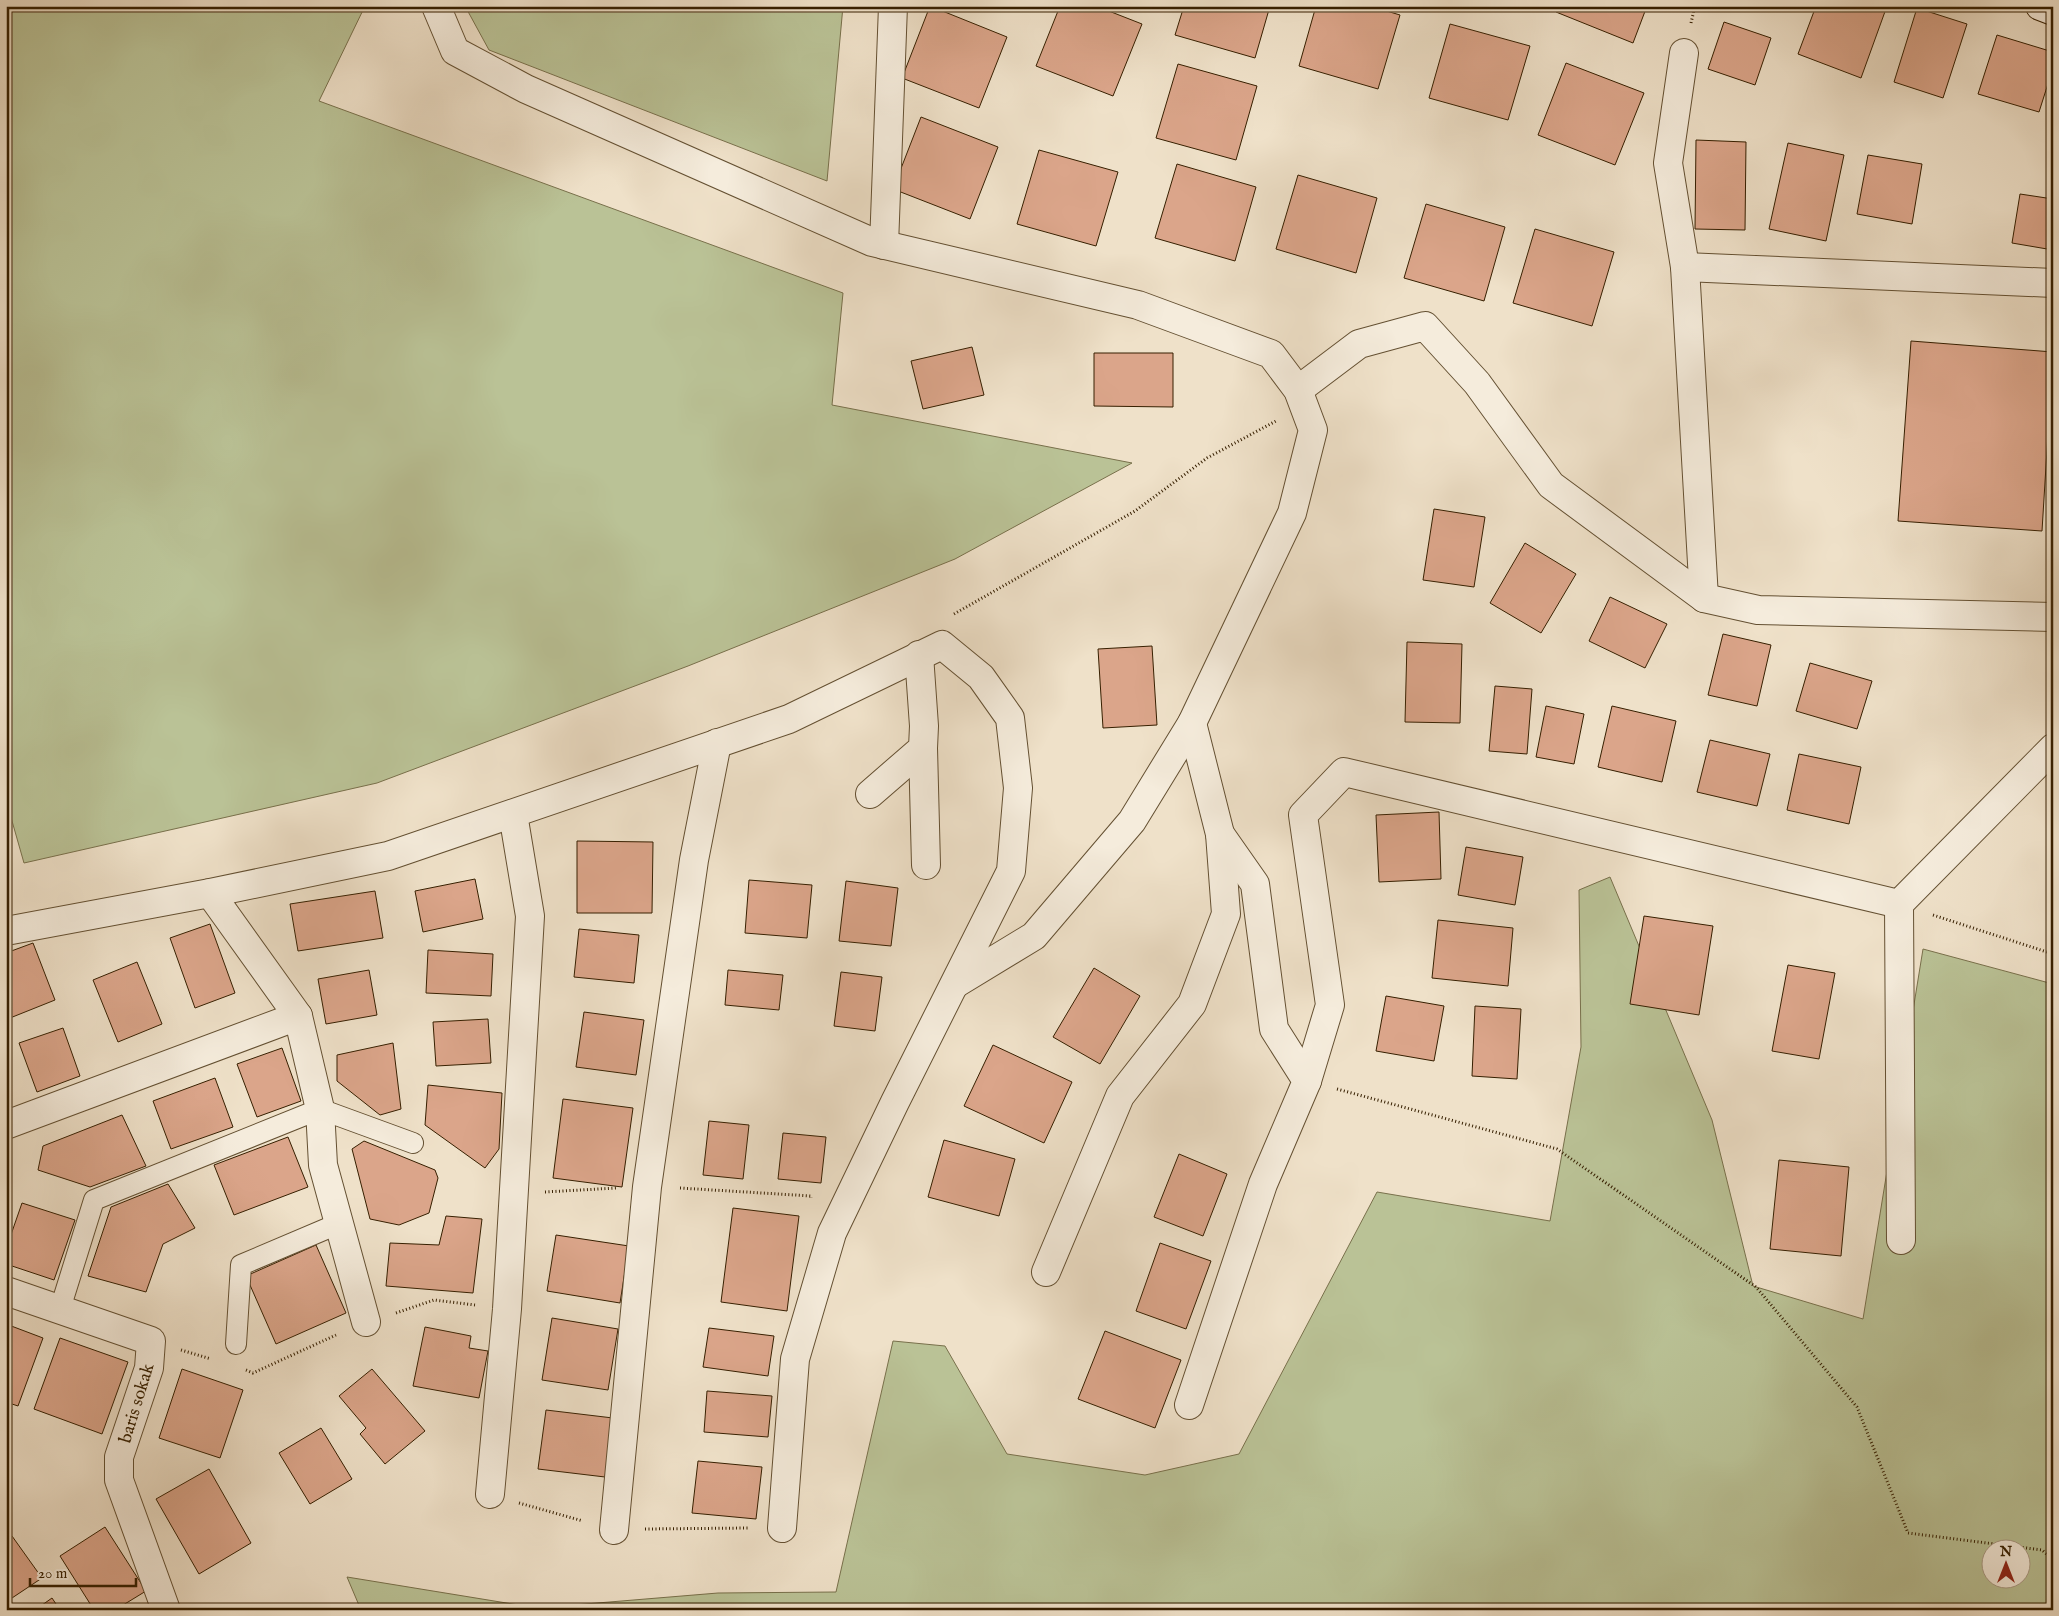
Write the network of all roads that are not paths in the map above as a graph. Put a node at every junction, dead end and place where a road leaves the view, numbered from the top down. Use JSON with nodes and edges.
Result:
{"nodes":[{"id":1,"x":436,"y":6,"type":"edge"},
{"id":2,"x":893,"y":6,"type":"edge"},
{"id":3,"x":2040,"y":6,"type":"edge"},
{"id":4,"x":2053,"y":11,"type":"edge"},
{"id":5,"x":1684,"y":53,"type":"dead end"},
{"id":6,"x":884,"y":245,"type":"junction"},
{"id":7,"x":1685,"y":267,"type":"junction"},
{"id":8,"x":2053,"y":283,"type":"edge"},
{"id":9,"x":1298,"y":390,"type":"junction"},
{"id":10,"x":1704,"y":598,"type":"junction"},
{"id":11,"x":2053,"y":617,"type":"edge"},
{"id":12,"x":919,"y":655,"type":"junction"},
{"id":13,"x":1192,"y":723,"type":"junction"},
{"id":14,"x":717,"y":743,"type":"junction"},
{"id":15,"x":923,"y":748,"type":"junction"},
{"id":16,"x":2053,"y":748,"type":"edge"},
{"id":17,"x":870,"y":794,"type":"dead end"},
{"id":18,"x":513,"y":814,"type":"junction"},
{"id":19,"x":1220,"y":834,"type":"junction"},
{"id":20,"x":926,"y":865,"type":"dead end"},
{"id":21,"x":210,"y":892,"type":"junction"},
{"id":22,"x":1899,"y":904,"type":"junction"},
{"id":23,"x":6,"y":930,"type":"edge"},
{"id":24,"x":955,"y":984,"type":"junction"},
{"id":25,"x":298,"y":1016,"type":"junction"},
{"id":26,"x":1307,"y":1081,"type":"junction"},
{"id":27,"x":320,"y":1109,"type":"junction"},
{"id":28,"x":6,"y":1125,"type":"edge"},
{"id":29,"x":413,"y":1143,"type":"dead end"},
{"id":30,"x":340,"y":1223,"type":"junction"},
{"id":31,"x":1901,"y":1240,"type":"dead end"},
{"id":32,"x":1046,"y":1272,"type":"dead end"},
{"id":33,"x":6,"y":1291,"type":"edge"},
{"id":34,"x":60,"y":1309,"type":"junction"},
{"id":35,"x":366,"y":1322,"type":"road end"},
{"id":36,"x":236,"y":1344,"type":"dead end"},
{"id":37,"x":1189,"y":1405,"type":"dead end"},
{"id":38,"x":490,"y":1494,"type":"road end"},
{"id":39,"x":782,"y":1528,"type":"dead end"},
{"id":40,"x":614,"y":1530,"type":"road end"},
{"id":41,"x":166,"y":1610,"type":"edge"}],
"edges":[{"from":1,"to":6,"type":"street"},
{"from":2,"to":6,"type":"street"},
{"from":3,"to":4,"type":"street"},
{"from":5,"to":7,"type":"street"},
{"from":6,"to":9,"type":"street"},
{"from":7,"to":8,"type":"street"},
{"from":7,"to":10,"type":"street"},
{"from":9,"to":10,"type":"street"},
{"from":9,"to":13,"type":"street"},
{"from":10,"to":11,"type":"street"},
{"from":12,"to":14,"type":"street"},
{"from":12,"to":15,"type":"street"},
{"from":12,"to":24,"type":"street"},
{"from":13,"to":19,"type":"street"},
{"from":13,"to":24,"type":"street"},
{"from":14,"to":18,"type":"street"},
{"from":14,"to":40,"type":"street"},
{"from":15,"to":17,"type":"street"},
{"from":15,"to":20,"type":"street"},
{"from":16,"to":22,"type":"street"},
{"from":18,"to":21,"type":"street"},
{"from":18,"to":38,"type":"street"},
{"from":19,"to":26,"type":"street"},
{"from":19,"to":32,"type":"street"},
{"from":21,"to":23,"type":"street"},
{"from":21,"to":25,"type":"street"},
{"from":22,"to":26,"type":"street"},
{"from":22,"to":31,"type":"street"},
{"from":24,"to":39,"type":"street"},
{"from":25,"to":27,"type":"street"},
{"from":25,"to":28,"type":"street"},
{"from":26,"to":37,"type":"street"},
{"from":27,"to":29,"type":"lane"},
{"from":27,"to":30,"type":"street"},
{"from":27,"to":34,"type":"lane"},
{"from":30,"to":35,"type":"street"},
{"from":30,"to":36,"type":"lane"},
{"from":33,"to":34,"type":"street","name":"baris sokak"},
{"from":34,"to":41,"type":"street","name":"baris sokak"}]}
